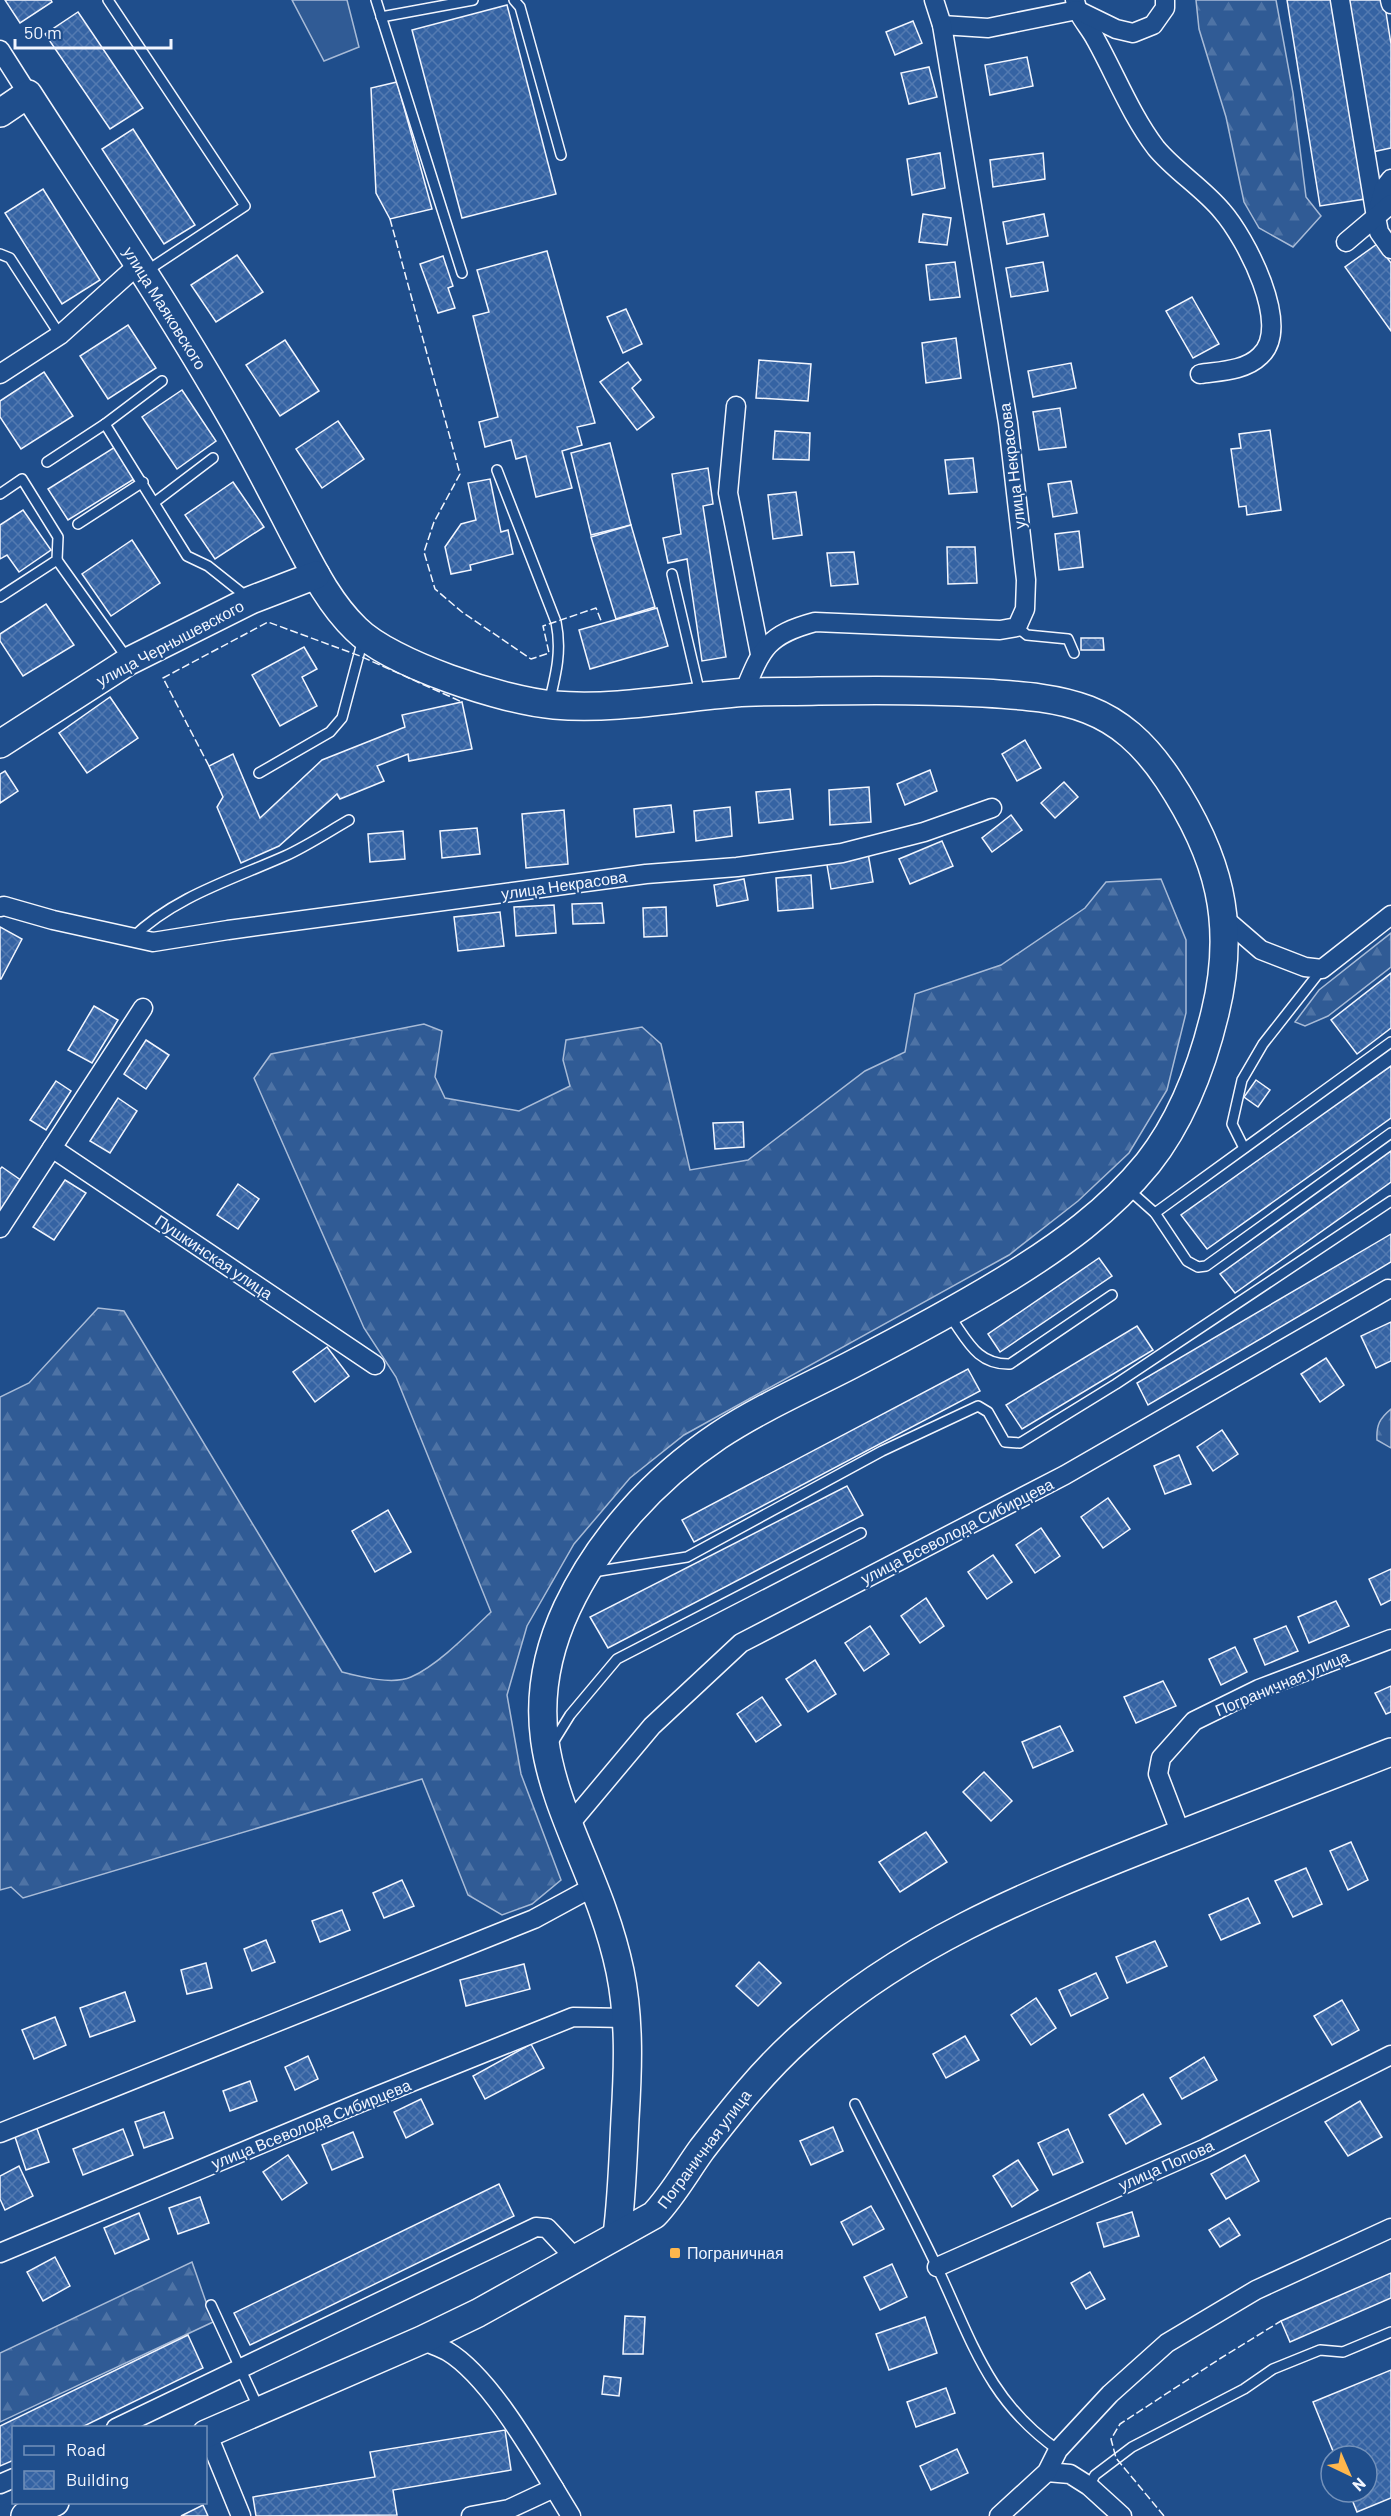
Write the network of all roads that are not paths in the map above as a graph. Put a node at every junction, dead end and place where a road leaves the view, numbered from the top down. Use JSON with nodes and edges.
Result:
{"nodes":[{"id":1,"x":108,"y":0,"type":"edge"},
{"id":2,"x":376,"y":0,"type":"edge"},
{"id":3,"x":473,"y":0,"type":"edge"},
{"id":4,"x":514,"y":0,"type":"edge"},
{"id":5,"x":934,"y":0,"type":"edge"},
{"id":6,"x":1165,"y":0,"type":"edge"},
{"id":7,"x":1340,"y":0,"type":"edge"},
{"id":8,"x":1076,"y":5,"type":"edge"},
{"id":9,"x":381,"y":17,"type":"junction"},
{"id":10,"x":942,"y":25,"type":"junction"},
{"id":11,"x":0,"y":50,"type":"edge"},
{"id":12,"x":28,"y":94,"type":"junction"},
{"id":13,"x":0,"y":113,"type":"edge"},
{"id":14,"x":561,"y":155,"type":"dead end"},
{"id":15,"x":1391,"y":179,"type":"edge"},
{"id":16,"x":1391,"y":204,"type":"edge"},
{"id":17,"x":1376,"y":218,"type":"junction"},
{"id":18,"x":1346,"y":242,"type":"dead end"},
{"id":19,"x":1391,"y":249,"type":"edge"},
{"id":20,"x":0,"y":254,"type":"edge"},
{"id":21,"x":141,"y":269,"type":"junction"},
{"id":22,"x":462,"y":273,"type":"dead end"},
{"id":23,"x":60,"y":335,"type":"junction"},
{"id":24,"x":0,"y":374,"type":"edge"},
{"id":25,"x":1200,"y":374,"type":"dead end"},
{"id":26,"x":162,"y":381,"type":"dead end"},
{"id":27,"x":736,"y":406,"type":"dead end"},
{"id":28,"x":105,"y":424,"type":"junction"},
{"id":29,"x":213,"y":458,"type":"dead end"},
{"id":30,"x":47,"y":462,"type":"dead end"},
{"id":31,"x":497,"y":470,"type":"dead end"},
{"id":32,"x":143,"y":482,"type":"junction"},
{"id":33,"x":0,"y":494,"type":"edge"},
{"id":34,"x":155,"y":502,"type":"junction"},
{"id":35,"x":78,"y":524,"type":"dead end"},
{"id":36,"x":57,"y":560,"type":"junction"},
{"id":37,"x":672,"y":574,"type":"dead end"},
{"id":38,"x":316,"y":575,"type":"junction"},
{"id":39,"x":0,"y":597,"type":"edge"},
{"id":40,"x":251,"y":600,"type":"junction"},
{"id":41,"x":1017,"y":627,"type":"junction"},
{"id":42,"x":363,"y":637,"type":"junction"},
{"id":43,"x":1074,"y":653,"type":"dead end"},
{"id":44,"x":760,"y":654,"type":"junction"},
{"id":45,"x":129,"y":661,"type":"junction"},
{"id":46,"x":744,"y":692,"type":"junction"},
{"id":47,"x":701,"y":697,"type":"junction"},
{"id":48,"x":549,"y":705,"type":"junction"},
{"id":49,"x":0,"y":744,"type":"edge"},
{"id":50,"x":258,"y":773,"type":"dead end"},
{"id":51,"x":993,"y":808,"type":"dead end"},
{"id":52,"x":349,"y":820,"type":"dead end"},
{"id":53,"x":0,"y":907,"type":"edge"},
{"id":54,"x":1391,"y":915,"type":"edge"},
{"id":55,"x":1225,"y":919,"type":"junction"},
{"id":56,"x":132,"y":938,"type":"junction"},
{"id":57,"x":1322,"y":969,"type":"junction"},
{"id":58,"x":143,"y":1008,"type":"dead end"},
{"id":59,"x":1391,"y":1042,"type":"edge"},
{"id":60,"x":1391,"y":1133,"type":"edge"},
{"id":61,"x":52,"y":1148,"type":"junction"},
{"id":62,"x":1244,"y":1148,"type":"junction"},
{"id":63,"x":1126,"y":1187,"type":"junction"},
{"id":64,"x":1391,"y":1201,"type":"edge"},
{"id":65,"x":1155,"y":1213,"type":"junction"},
{"id":66,"x":0,"y":1228,"type":"edge"},
{"id":67,"x":1390,"y":1289,"type":"edge"},
{"id":68,"x":1112,"y":1295,"type":"dead end"},
{"id":69,"x":949,"y":1315,"type":"junction"},
{"id":70,"x":375,"y":1365,"type":"dead end"},
{"id":71,"x":861,"y":1533,"type":"dead end"},
{"id":72,"x":585,"y":1574,"type":"junction"},
{"id":73,"x":1391,"y":1639,"type":"edge"},
{"id":74,"x":1391,"y":1752,"type":"edge"},
{"id":75,"x":546,"y":1753,"type":"junction"},
{"id":76,"x":569,"y":1825,"type":"junction"},
{"id":77,"x":1181,"y":1834,"type":"junction"},
{"id":78,"x":592,"y":1887,"type":"junction"},
{"id":79,"x":626,"y":2018,"type":"junction"},
{"id":80,"x":1391,"y":2055,"type":"edge"},
{"id":81,"x":855,"y":2104,"type":"dead end"},
{"id":82,"x":0,"y":2133,"type":"edge"},
{"id":83,"x":1391,"y":2228,"type":"edge"},
{"id":84,"x":617,"y":2235,"type":"junction"},
{"id":85,"x":0,"y":2253,"type":"edge"},
{"id":86,"x":577,"y":2260,"type":"junction"},
{"id":87,"x":937,"y":2267,"type":"junction"},
{"id":88,"x":211,"y":2305,"type":"dead end"},
{"id":89,"x":1391,"y":2332,"type":"edge"},
{"id":90,"x":422,"y":2340,"type":"junction"},
{"id":91,"x":239,"y":2367,"type":"junction"},
{"id":92,"x":259,"y":2411,"type":"junction"},
{"id":93,"x":118,"y":2426,"type":"edge"},
{"id":94,"x":207,"y":2434,"type":"edge"},
{"id":95,"x":207,"y":2436,"type":"edge"},
{"id":96,"x":1058,"y":2450,"type":"junction"},
{"id":97,"x":1047,"y":2472,"type":"junction"},
{"id":98,"x":1089,"y":2486,"type":"junction"},
{"id":99,"x":554,"y":2488,"type":"junction"},
{"id":100,"x":51,"y":2504,"type":"edge"},
{"id":101,"x":25,"y":2516,"type":"edge"},
{"id":102,"x":241,"y":2516,"type":"edge"},
{"id":103,"x":471,"y":2516,"type":"edge"},
{"id":104,"x":572,"y":2516,"type":"edge"},
{"id":105,"x":999,"y":2516,"type":"edge"},
{"id":106,"x":1122,"y":2516,"type":"edge"}],
"edges":[{"from":1,"to":21,"type":"lane"},
{"from":2,"to":9,"type":"lane"},
{"from":3,"to":9,"type":"lane"},
{"from":4,"to":14,"type":"lane"},
{"from":5,"to":10,"type":"street","name":"улица Некрасова"},
{"from":6,"to":8,"type":"street"},
{"from":7,"to":17,"type":"street"},
{"from":8,"to":10,"type":"street"},
{"from":8,"to":25,"type":"street"},
{"from":9,"to":22,"type":"lane"},
{"from":10,"to":41,"type":"street","name":"улица Некрасова"},
{"from":11,"to":12,"type":"street","name":"улица Маяковского"},
{"from":12,"to":13,"type":"main road"},
{"from":12,"to":21,"type":"main road","name":"улица Маяковского"},
{"from":15,"to":17,"type":"street"},
{"from":16,"to":17,"type":"street"},
{"from":17,"to":18,"type":"street"},
{"from":17,"to":19,"type":"street"},
{"from":20,"to":23,"type":"lane"},
{"from":21,"to":23,"type":"street"},
{"from":21,"to":38,"type":"main road","name":"улица Маяковского"},
{"from":23,"to":24,"type":"street"},
{"from":26,"to":28,"type":"lane"},
{"from":27,"to":44,"type":"street"},
{"from":28,"to":30,"type":"lane"},
{"from":28,"to":32,"type":"lane"},
{"from":29,"to":34,"type":"lane"},
{"from":31,"to":48,"type":"lane"},
{"from":32,"to":34,"type":"lane"},
{"from":32,"to":35,"type":"lane"},
{"from":33,"to":36,"type":"lane"},
{"from":34,"to":40,"type":"lane"},
{"from":36,"to":39,"type":"lane"},
{"from":36,"to":45,"type":"lane"},
{"from":37,"to":47,"type":"lane"},
{"from":38,"to":40,"type":"main road","name":"улица Чернышевского"},
{"from":38,"to":42,"type":"main road","name":"улица Маяковского"},
{"from":40,"to":45,"type":"main road","name":"улица Чернышевского"},
{"from":41,"to":43,"type":"lane"},
{"from":41,"to":44,"type":"street"},
{"from":42,"to":48,"type":"main road","name":"улица Маяковского"},
{"from":42,"to":50,"type":"lane"},
{"from":44,"to":46,"type":"street"},
{"from":45,"to":49,"type":"main road","name":"улица Чернышевского"},
{"from":46,"to":47,"type":"main road","name":"улица Маяковского"},
{"from":46,"to":55,"type":"main road","name":"улица Маяковского"},
{"from":47,"to":48,"type":"main road","name":"улица Маяковского"},
{"from":51,"to":56,"type":"street","name":"улица Некрасова"},
{"from":52,"to":56,"type":"lane"},
{"from":53,"to":56,"type":"street"},
{"from":54,"to":57,"type":"street"},
{"from":55,"to":57,"type":"street"},
{"from":55,"to":63,"type":"main road","name":"улица Маяковского"},
{"from":57,"to":62,"type":"lane"},
{"from":58,"to":61,"type":"street"},
{"from":59,"to":62,"type":"lane"},
{"from":60,"to":65,"type":"lane"},
{"from":61,"to":66,"type":"street"},
{"from":61,"to":70,"type":"street","name":"Пушкинская улица"},
{"from":62,"to":65,"type":"lane"},
{"from":63,"to":65,"type":"lane"},
{"from":63,"to":69,"type":"main road","name":"улица Маяковского"},
{"from":64,"to":72,"type":"lane"},
{"from":67,"to":76,"type":"street","name":"улица Всеволода Сибирцева"},
{"from":68,"to":69,"type":"lane"},
{"from":69,"to":72,"type":"main road","name":"улица Маяковского"},
{"from":71,"to":75,"type":"lane"},
{"from":72,"to":75,"type":"main road","name":"улица Маяковского"},
{"from":73,"to":77,"type":"street","name":"Пограничная улица"},
{"from":74,"to":77,"type":"main road","name":"Пограничная улица"},
{"from":75,"to":76,"type":"main road","name":"улица Маяковского"},
{"from":76,"to":78,"type":"main road","name":"улица Маяковского"},
{"from":77,"to":84,"type":"main road","name":"Пограничная улица"},
{"from":78,"to":79,"type":"main road","name":"улица Маяковского"},
{"from":78,"to":82,"type":"street"},
{"from":79,"to":84,"type":"main road","name":"улица Маяковского"},
{"from":79,"to":85,"type":"street","name":"улица Всеволода Сибирцева"},
{"from":80,"to":87,"type":"street","name":"улица Попова"},
{"from":81,"to":87,"type":"lane"},
{"from":83,"to":96,"type":"street"},
{"from":84,"to":86,"type":"main road","name":"Пограничная улица"},
{"from":86,"to":90,"type":"main road","name":"Пограничная улица"},
{"from":86,"to":91,"type":"street"},
{"from":87,"to":96,"type":"lane"},
{"from":88,"to":91,"type":"lane"},
{"from":89,"to":98,"type":"lane"},
{"from":90,"to":92,"type":"main road","name":"Пограничная улица"},
{"from":90,"to":99,"type":"street"},
{"from":91,"to":92,"type":"lane"},
{"from":91,"to":93,"type":"street"},
{"from":92,"to":94,"type":"main road","name":"Пограничная улица"},
{"from":95,"to":102,"type":"street"},
{"from":96,"to":97,"type":"street"},
{"from":97,"to":98,"type":"street"},
{"from":97,"to":105,"type":"street"},
{"from":98,"to":106,"type":"street"},
{"from":99,"to":103,"type":"street"},
{"from":99,"to":104,"type":"street"},
{"from":100,"to":101,"type":"main road"}]}
